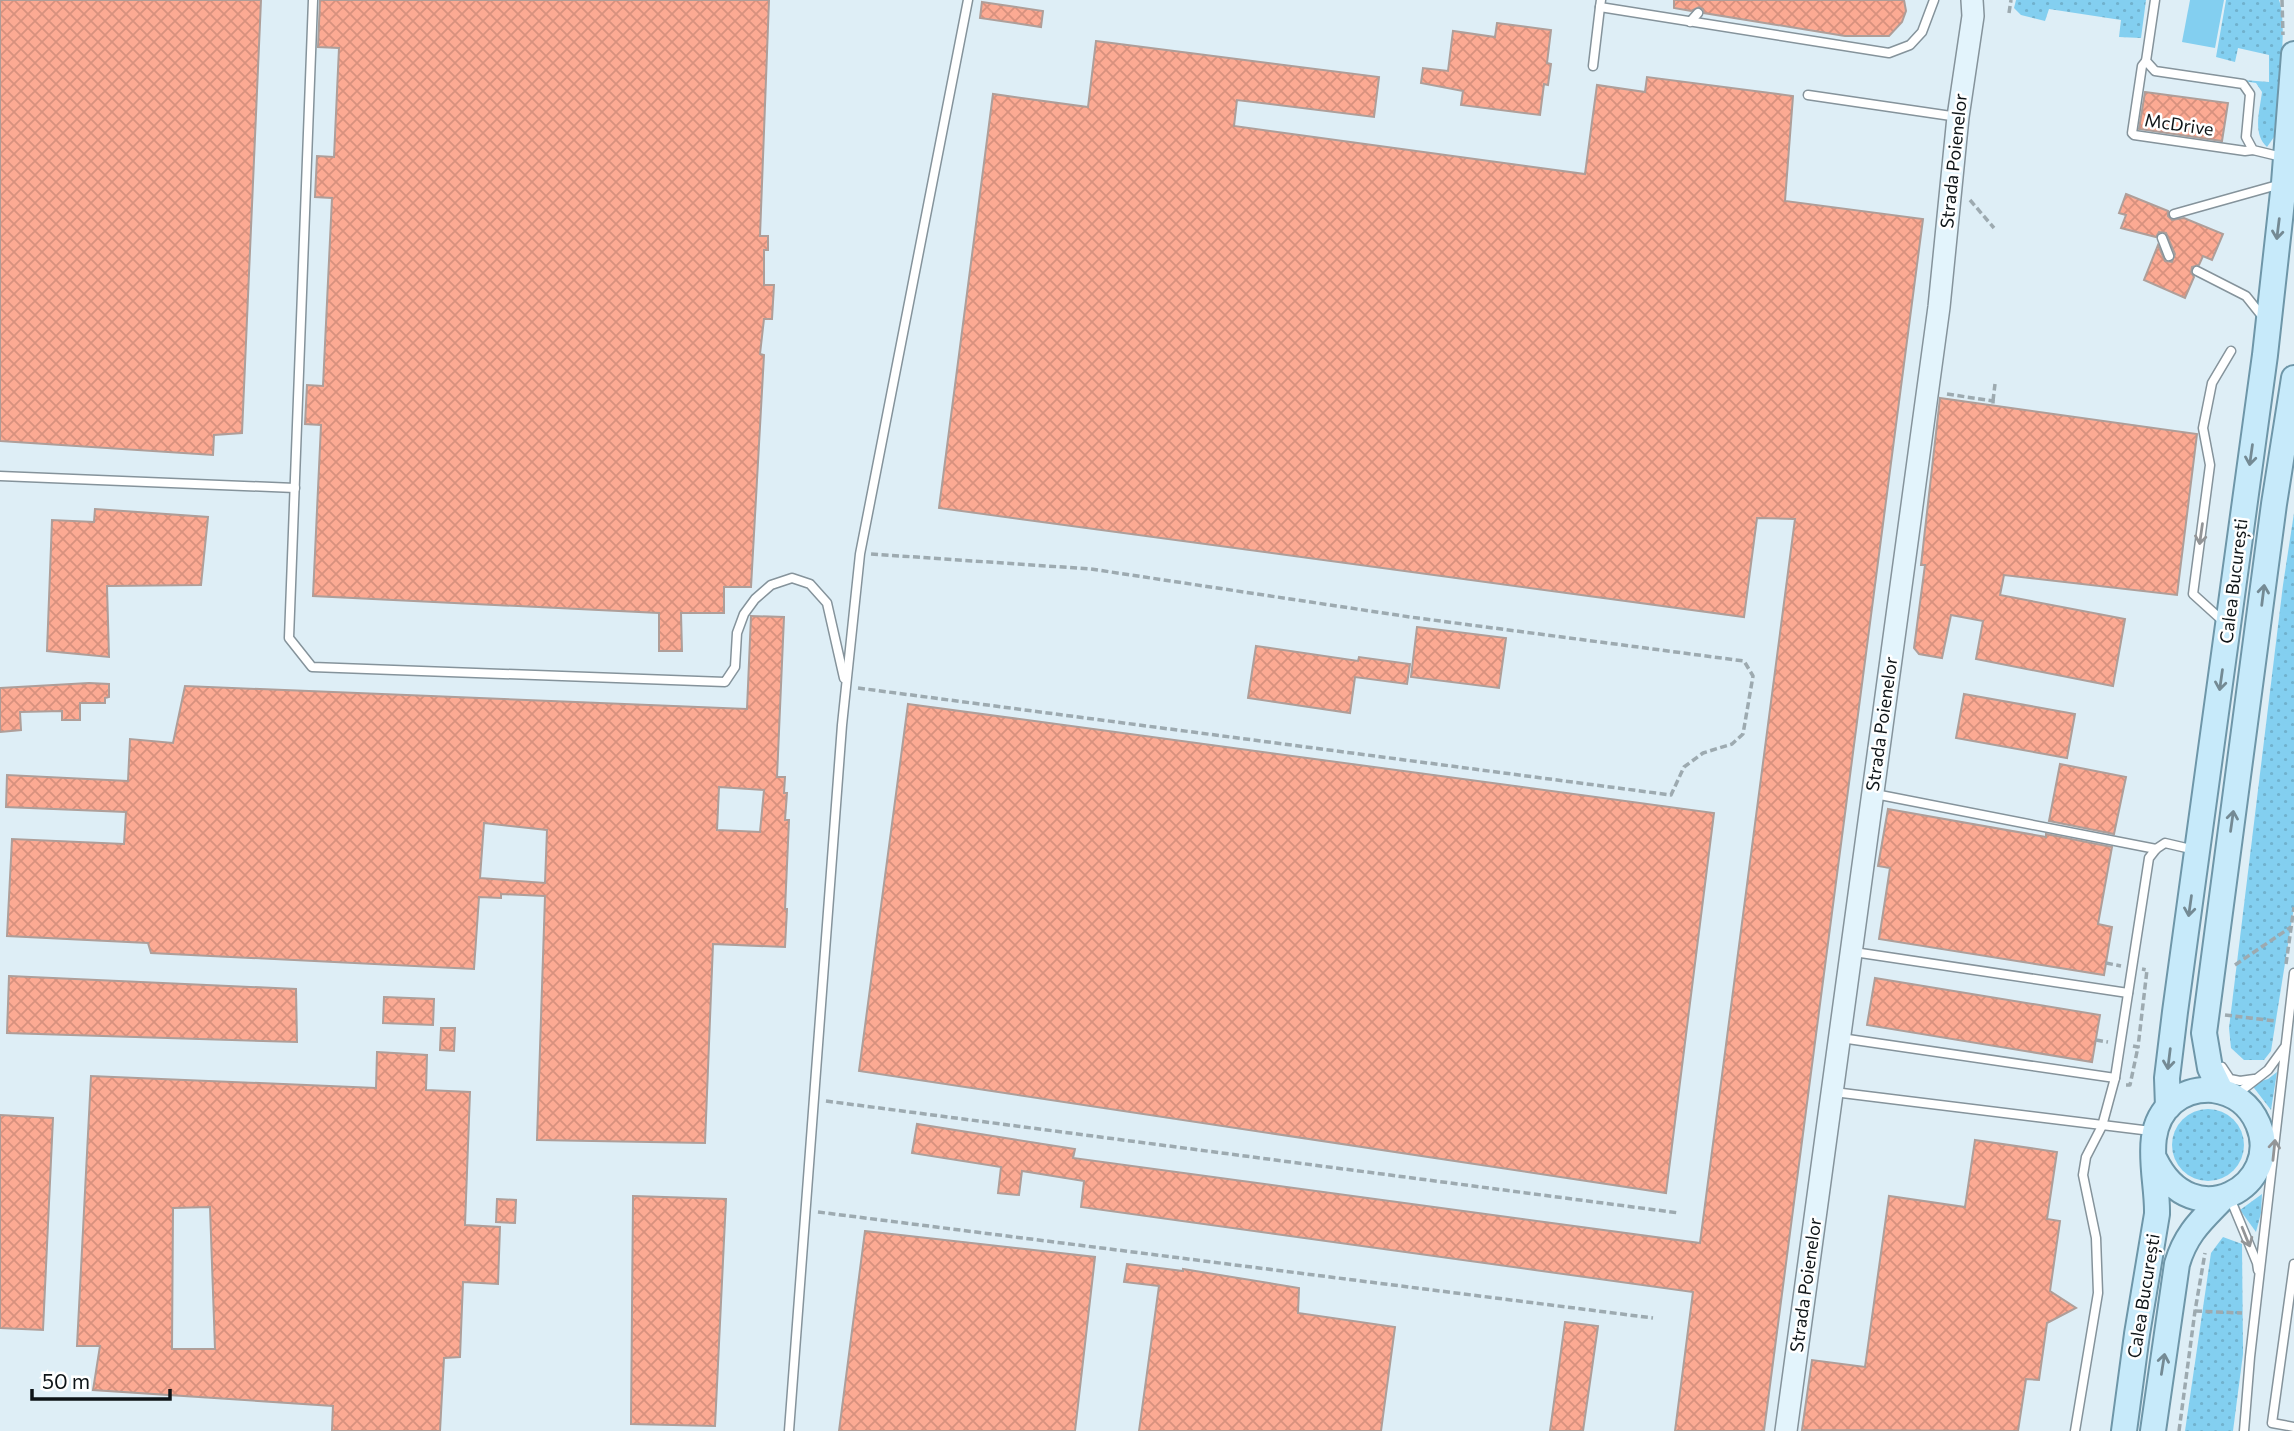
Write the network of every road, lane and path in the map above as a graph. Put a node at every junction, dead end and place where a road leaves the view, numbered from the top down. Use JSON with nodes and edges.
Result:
{"nodes":[{"id":1,"x":313,"y":0,"type":"edge"},
{"id":2,"x":968,"y":0,"type":"edge"},
{"id":3,"x":1934,"y":0,"type":"edge"},
{"id":4,"x":2011,"y":0,"type":"edge"},
{"id":5,"x":2155,"y":0,"type":"edge"},
{"id":6,"x":1601,"y":4,"type":"edge"},
{"id":7,"x":1977,"y":5,"type":"edge"},
{"id":8,"x":1698,"y":13,"type":"dead end"},
{"id":9,"x":2009,"y":13,"type":"dead end"},
{"id":10,"x":1690,"y":22,"type":"junction"},
{"id":11,"x":2294,"y":54,"type":"edge"},
{"id":12,"x":2146,"y":61,"type":"junction"},
{"id":13,"x":1593,"y":66,"type":"dead end"},
{"id":14,"x":1808,"y":95,"type":"dead end"},
{"id":15,"x":1958,"y":117,"type":"junction"},
{"id":16,"x":2253,"y":150,"type":"junction"},
{"id":17,"x":2286,"y":158,"type":"junction"},
{"id":18,"x":2284,"y":183,"type":"junction"},
{"id":19,"x":1967,"y":196,"type":"dead end"},
{"id":20,"x":2174,"y":214,"type":"dead end"},
{"id":21,"x":1994,"y":228,"type":"dead end"},
{"id":22,"x":2162,"y":238,"type":"dead end"},
{"id":23,"x":2169,"y":256,"type":"dead end"},
{"id":24,"x":2197,"y":271,"type":"dead end"},
{"id":25,"x":2268,"y":324,"type":"junction"},
{"id":26,"x":2231,"y":351,"type":"dead end"},
{"id":27,"x":2294,"y":378,"type":"edge"},
{"id":28,"x":1995,"y":384,"type":"dead end"},
{"id":29,"x":1947,"y":394,"type":"dead end"},
{"id":30,"x":0,"y":476,"type":"edge"},
{"id":31,"x":295,"y":488,"type":"junction"},
{"id":32,"x":860,"y":554,"type":"junction"},
{"id":33,"x":2228,"y":626,"type":"junction"},
{"id":34,"x":846,"y":686,"type":"junction"},
{"id":35,"x":1872,"y":794,"type":"junction"},
{"id":36,"x":2156,"y":849,"type":"junction"},
{"id":37,"x":2198,"y":851,"type":"junction"},
{"id":38,"x":2291,"y":927,"type":"dead end"},
{"id":39,"x":1851,"y":951,"type":"junction"},
{"id":40,"x":2232,"y":957,"type":"dead end"},
{"id":41,"x":2294,"y":973,"type":"edge"},
{"id":42,"x":2128,"y":993,"type":"junction"},
{"id":43,"x":2225,"y":1003,"type":"dead end"},
{"id":44,"x":2278,"y":1021,"type":"dead end"},
{"id":45,"x":2204,"y":1033,"type":"junction"},
{"id":46,"x":1840,"y":1038,"type":"junction"},
{"id":47,"x":2286,"y":1045,"type":"junction"},
{"id":48,"x":2115,"y":1078,"type":"junction"},
{"id":49,"x":2254,"y":1079,"type":"junction"},
{"id":50,"x":1833,"y":1092,"type":"junction"},
{"id":51,"x":2228,"y":1094,"type":"junction"},
{"id":52,"x":814,"y":1100,"type":"junction"},
{"id":53,"x":2168,"y":1107,"type":"junction"},
{"id":54,"x":2278,"y":1107,"type":"junction"},
{"id":55,"x":2102,"y":1126,"type":"junction"},
{"id":56,"x":2260,"y":1130,"type":"junction"},
{"id":57,"x":2154,"y":1131,"type":"junction"},
{"id":58,"x":2261,"y":1158,"type":"junction"},
{"id":59,"x":2154,"y":1160,"type":"junction"},
{"id":60,"x":2269,"y":1192,"type":"junction"},
{"id":61,"x":2226,"y":1196,"type":"junction"},
{"id":62,"x":805,"y":1210,"type":"junction"},
{"id":63,"x":1679,"y":1213,"type":"dead end"},
{"id":64,"x":2205,"y":1251,"type":"dead end"},
{"id":65,"x":2294,"y":1264,"type":"edge"},
{"id":66,"x":2259,"y":1280,"type":"junction"},
{"id":67,"x":2195,"y":1311,"type":"junction"},
{"id":68,"x":2248,"y":1313,"type":"dead end"},
{"id":69,"x":1653,"y":1318,"type":"dead end"},
{"id":70,"x":2294,"y":1427,"type":"edge"},
{"id":71,"x":789,"y":1431,"type":"edge"},
{"id":72,"x":1786,"y":1431,"type":"edge"},
{"id":73,"x":2075,"y":1431,"type":"edge"},
{"id":74,"x":2124,"y":1431,"type":"edge"},
{"id":75,"x":2153,"y":1431,"type":"edge"},
{"id":76,"x":2179,"y":1431,"type":"edge"},
{"id":77,"x":2244,"y":1431,"type":"edge"}],
"edges":[{"from":1,"to":31,"type":"lane"},
{"from":2,"to":32,"type":"lane"},
{"from":3,"to":10,"type":"lane"},
{"from":4,"to":9,"type":"path"},
{"from":5,"to":12,"type":"lane"},
{"from":6,"to":10,"type":"lane"},
{"from":6,"to":13,"type":"lane"},
{"from":7,"to":15,"type":"street","name":"Strada Poienelor"},
{"from":8,"to":10,"type":"lane"},
{"from":11,"to":17,"type":"main road","name":"Calea București"},
{"from":12,"to":16,"type":"lane"},
{"from":12,"to":16,"type":"lane","name":"McDrive"},
{"from":14,"to":15,"type":"lane"},
{"from":15,"to":35,"type":"street","name":"Strada Poienelor"},
{"from":16,"to":17,"type":"lane"},
{"from":17,"to":18,"type":"main road","name":"Calea București"},
{"from":18,"to":20,"type":"lane"},
{"from":18,"to":25,"type":"main road","name":"Calea București","one_way":true},
{"from":19,"to":21,"type":"path"},
{"from":22,"to":23,"type":"lane"},
{"from":24,"to":25,"type":"lane"},
{"from":25,"to":33,"type":"main road","name":"Calea București","one_way":true},
{"from":26,"to":33,"type":"lane","one_way":true},
{"from":45,"to":27,"type":"main road","name":"Calea București","one_way":true},
{"from":28,"to":29,"type":"path"},
{"from":30,"to":31,"type":"lane"},
{"from":31,"to":34,"type":"lane"},
{"from":32,"to":34,"type":"lane"},
{"from":32,"to":34,"type":"path"},
{"from":33,"to":37,"type":"main road","name":"Calea București","one_way":true},
{"from":34,"to":52,"type":"lane"},
{"from":35,"to":36,"type":"lane"},
{"from":35,"to":39,"type":"street","name":"Strada Poienelor"},
{"from":36,"to":37,"type":"lane"},
{"from":36,"to":42,"type":"lane"},
{"from":37,"to":53,"type":"main road","name":"Calea București","one_way":true},
{"from":38,"to":40,"type":"path"},
{"from":39,"to":42,"type":"lane"},
{"from":39,"to":46,"type":"street","name":"Strada Poienelor"},
{"from":41,"to":47,"type":"lane"},
{"from":42,"to":48,"type":"lane"},
{"from":43,"to":44,"type":"path"},
{"from":45,"to":49,"type":"lane"},
{"from":45,"to":51,"type":"main road","name":"Calea București"},
{"from":46,"to":48,"type":"lane"},
{"from":46,"to":50,"type":"street","name":"Strada Poienelor"},
{"from":47,"to":49,"type":"lane"},
{"from":47,"to":54,"type":"lane"},
{"from":48,"to":55,"type":"lane"},
{"from":49,"to":51,"type":"lane"},
{"from":50,"to":55,"type":"lane"},
{"from":50,"to":72,"type":"street","name":"Strada Poienelor"},
{"from":51,"to":53,"type":"main road"},
{"from":51,"to":56,"type":"main road","name":"Calea București"},
{"from":52,"to":62,"type":"lane"},
{"from":52,"to":63,"type":"path"},
{"from":53,"to":57,"type":"main road"},
{"from":54,"to":56,"type":"lane"},
{"from":60,"to":54,"type":"lane","one_way":true},
{"from":55,"to":57,"type":"lane"},
{"from":55,"to":73,"type":"lane"},
{"from":56,"to":58,"type":"main road"},
{"from":57,"to":59,"type":"main road","name":"Calea București"},
{"from":58,"to":60,"type":"lane"},
{"from":58,"to":61,"type":"main road","name":"Calea București"},
{"from":59,"to":61,"type":"main road"},
{"from":59,"to":74,"type":"main road","name":"Calea București"},
{"from":60,"to":66,"type":"lane"},
{"from":61,"to":66,"type":"lane","one_way":true},
{"from":75,"to":61,"type":"main road","name":"Calea București","one_way":true},
{"from":62,"to":69,"type":"path"},
{"from":62,"to":71,"type":"lane"},
{"from":64,"to":67,"type":"path"},
{"from":65,"to":70,"type":"lane"},
{"from":66,"to":77,"type":"lane"},
{"from":67,"to":68,"type":"path"},
{"from":67,"to":76,"type":"path"}]}
